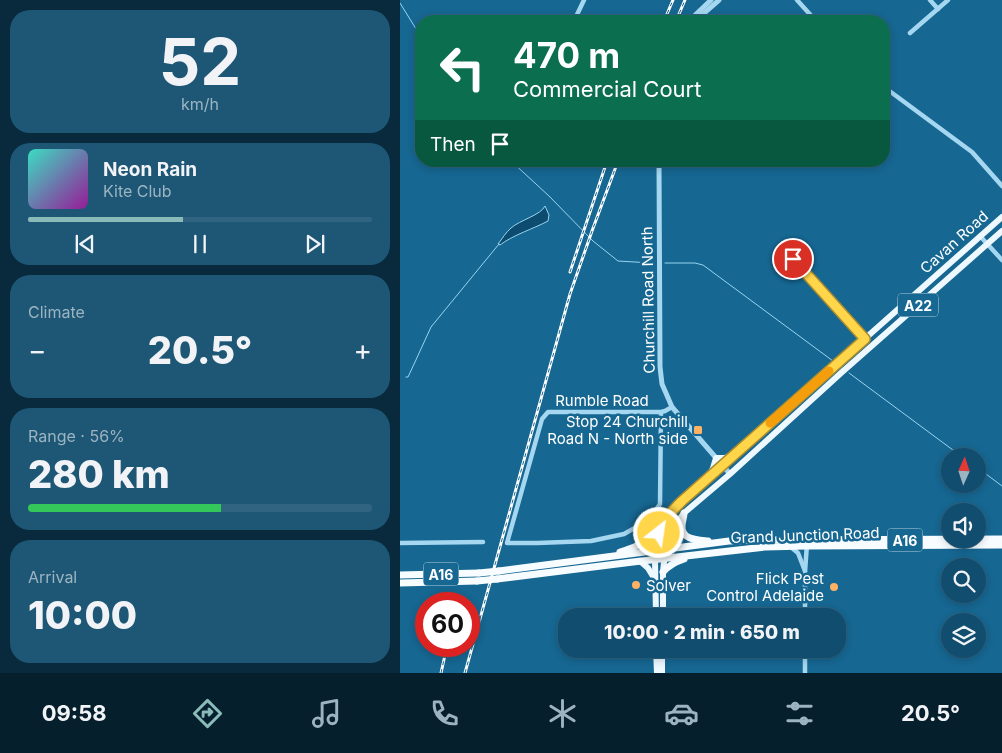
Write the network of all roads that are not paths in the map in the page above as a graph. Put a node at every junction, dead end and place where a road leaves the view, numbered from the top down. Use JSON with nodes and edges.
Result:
{"nodes":[{"id":1,"x":584,"y":0,"type":"edge"},
{"id":2,"x":719,"y":0,"type":"edge"},
{"id":3,"x":797,"y":0,"type":"edge"},
{"id":4,"x":930,"y":0,"type":"edge"},
{"id":5,"x":947,"y":0,"type":"edge"},
{"id":6,"x":708,"y":2,"type":"edge"},
{"id":7,"x":938,"y":9,"type":"junction"},
{"id":8,"x":577,"y":15,"type":"edge"},
{"id":9,"x":695,"y":15,"type":"edge"},
{"id":10,"x":702,"y":15,"type":"edge"},
{"id":11,"x":811,"y":15,"type":"edge"},
{"id":12,"x":910,"y":33,"type":"dead end"},
{"id":13,"x":890,"y":91,"type":"edge"},
{"id":14,"x":659,"y":167,"type":"edge"},
{"id":15,"x":1002,"y":186,"type":"edge"},
{"id":16,"x":1002,"y":217,"type":"edge"},
{"id":17,"x":1002,"y":231,"type":"edge"},
{"id":18,"x":980,"y":236,"type":"junction"},
{"id":19,"x":987,"y":244,"type":"junction"},
{"id":20,"x":781,"y":246,"type":"dead end"},
{"id":21,"x":1002,"y":260,"type":"edge"},
{"id":22,"x":865,"y":339,"type":"junction"},
{"id":23,"x":672,"y":407,"type":"junction"},
{"id":24,"x":661,"y":412,"type":"junction"},
{"id":25,"x":736,"y":454,"type":"junction"},
{"id":26,"x":716,"y":458,"type":"junction"},
{"id":27,"x":723,"y":465,"type":"junction"},
{"id":28,"x":730,"y":474,"type":"junction"},
{"id":29,"x":707,"y":480,"type":"junction"},
{"id":30,"x":684,"y":513,"type":"junction"},
{"id":31,"x":661,"y":526,"type":"junction"},
{"id":32,"x":1002,"y":539,"type":"edge"},
{"id":33,"x":483,"y":542,"type":"dead end"},
{"id":34,"x":728,"y":542,"type":"junction"},
{"id":35,"x":400,"y":543,"type":"edge"},
{"id":36,"x":807,"y":543,"type":"junction"},
{"id":37,"x":931,"y":543,"type":"junction"},
{"id":38,"x":1002,"y":545,"type":"edge"},
{"id":39,"x":790,"y":546,"type":"junction"},
{"id":40,"x":665,"y":550,"type":"junction"},
{"id":41,"x":656,"y":551,"type":"junction"},
{"id":42,"x":711,"y":553,"type":"junction"},
{"id":43,"x":601,"y":558,"type":"junction"},
{"id":44,"x":664,"y":558,"type":"junction"},
{"id":45,"x":655,"y":560,"type":"junction"},
{"id":46,"x":640,"y":561,"type":"junction"},
{"id":47,"x":663,"y":572,"type":"junction"},
{"id":48,"x":805,"y":572,"type":"junction"},
{"id":49,"x":401,"y":575,"type":"edge"},
{"id":50,"x":402,"y":583,"type":"edge"},
{"id":51,"x":655,"y":584,"type":"junction"},
{"id":52,"x":656,"y":608,"type":"edge"},
{"id":53,"x":662,"y":608,"type":"edge"},
{"id":54,"x":805,"y":608,"type":"edge"},
{"id":55,"x":656,"y":658,"type":"edge"},
{"id":56,"x":662,"y":658,"type":"edge"},
{"id":57,"x":805,"y":658,"type":"edge"},
{"id":58,"x":656,"y":673,"type":"edge"},
{"id":59,"x":662,"y":673,"type":"edge"},
{"id":60,"x":805,"y":673,"type":"edge"}],
"edges":[{"from":1,"to":8,"type":"street"},
{"from":2,"to":10,"type":"street"},
{"from":3,"to":11,"type":"street"},
{"from":4,"to":7,"type":"street"},
{"from":5,"to":7,"type":"street"},
{"from":6,"to":9,"type":"street"},
{"from":7,"to":12,"type":"street"},
{"from":13,"to":15,"type":"street"},
{"from":14,"to":23,"type":"street","name":"Churchill Road North"},
{"from":16,"to":18,"type":"main road","name":"Cavan Road","number":"A22"},
{"from":17,"to":19,"type":"main road","name":"Cavan Road","number":"A22"},
{"from":18,"to":19,"type":"street"},
{"from":18,"to":22,"type":"main road","name":"Cavan Road","number":"A22"},
{"from":19,"to":21,"type":"street"},
{"from":19,"to":28,"type":"main road","name":"Cavan Road","number":"A22"},
{"from":20,"to":22,"type":"street"},
{"from":22,"to":25,"type":"main road","name":"Cavan Road","number":"A22"},
{"from":23,"to":24,"type":"street","name":"Rumble Road"},
{"from":23,"to":26,"type":"street","name":"Churchill Road North"},
{"from":24,"to":24,"type":"street","name":"Rumble Road"},
{"from":25,"to":26,"type":"main road"},
{"from":25,"to":27,"type":"main road","name":"Cavan Road","number":"A22"},
{"from":26,"to":27,"type":"street","name":"Churchill Road North"},
{"from":26,"to":29,"type":"main road"},
{"from":27,"to":28,"type":"street","name":"Churchill Road North"},
{"from":27,"to":29,"type":"main road","name":"Cavan Road","number":"A22"},
{"from":28,"to":30,"type":"main road","name":"Cavan Road","number":"A22"},
{"from":29,"to":31,"type":"main road","name":"Cavan Road","number":"A22"},
{"from":30,"to":34,"type":"highway"},
{"from":30,"to":40,"type":"main road","name":"Cavan Road","number":"A22"},
{"from":31,"to":41,"type":"main road","name":"Cavan Road","number":"A22"},
{"from":31,"to":43,"type":"highway"},
{"from":32,"to":37,"type":"highway","name":"Grand Junction Road","number":"A16"},
{"from":33,"to":35,"type":"street"},
{"from":34,"to":36,"type":"highway","name":"Grand Junction Road","number":"A16"},
{"from":34,"to":40,"type":"highway","name":"Grand Junction Road","number":"A16"},
{"from":36,"to":37,"type":"highway","name":"Grand Junction Road","number":"A16"},
{"from":36,"to":39,"type":"highway","name":"Grand Junction Road","number":"A16"},
{"from":36,"to":48,"type":"street"},
{"from":37,"to":38,"type":"highway","name":"Grand Junction Road","number":"A16"},
{"from":39,"to":42,"type":"highway","name":"Grand Junction Road","number":"A16"},
{"from":39,"to":48,"type":"street"},
{"from":40,"to":41,"type":"highway","name":"Grand Junction Road","number":"A16"},
{"from":40,"to":44,"type":"main road","name":"Cavan Road","number":"A22"},
{"from":41,"to":43,"type":"highway","name":"Grand Junction Road","number":"A16"},
{"from":41,"to":45,"type":"highway","name":"Cavan Road","number":"A22"},
{"from":42,"to":44,"type":"highway","name":"Grand Junction Road","number":"A16"},
{"from":42,"to":47,"type":"highway"},
{"from":43,"to":49,"type":"highway","name":"Grand Junction Road","number":"A16","bridge":true},
{"from":44,"to":45,"type":"highway","name":"Grand Junction Road","number":"A16"},
{"from":44,"to":47,"type":"main road","number":"A22"},
{"from":45,"to":46,"type":"highway","name":"Grand Junction Road","number":"A16"},
{"from":45,"to":51,"type":"main road","number":"A22"},
{"from":46,"to":50,"type":"highway","name":"Grand Junction Road","number":"A16","bridge":true},
{"from":46,"to":51,"type":"main road"},
{"from":47,"to":53,"type":"main road","number":"A22"},
{"from":48,"to":54,"type":"street"},
{"from":51,"to":52,"type":"main road","number":"A22"},
{"from":55,"to":58,"type":"main road"},
{"from":56,"to":59,"type":"main road"},
{"from":57,"to":60,"type":"street"}]}
